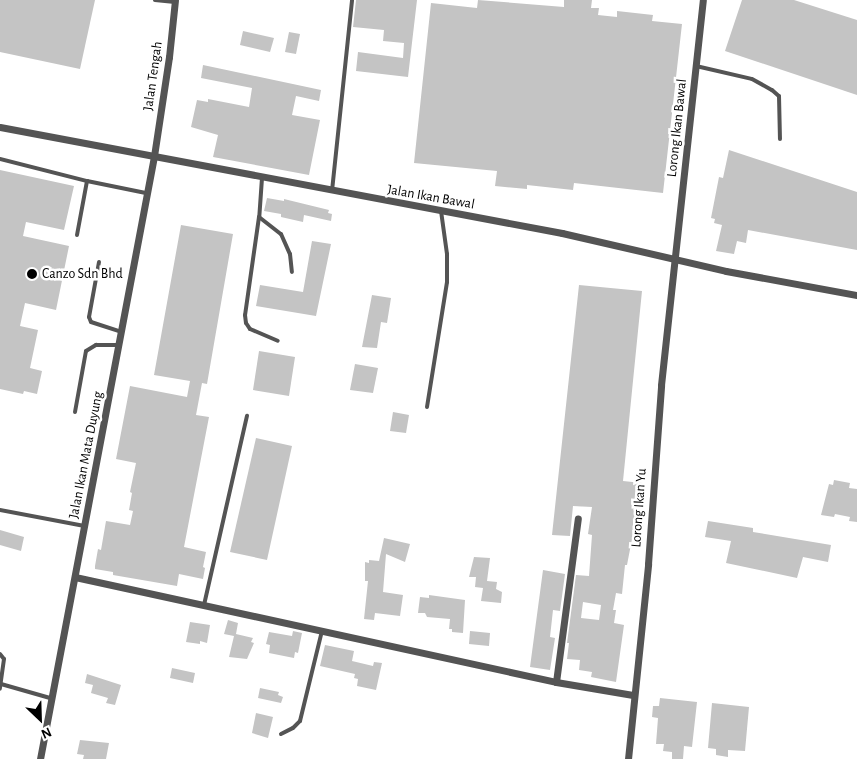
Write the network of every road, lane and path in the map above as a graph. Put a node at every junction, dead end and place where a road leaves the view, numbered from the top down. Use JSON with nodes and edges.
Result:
{"nodes":[{"id":1,"x":155,"y":0,"type":"edge"},
{"id":2,"x":352,"y":0,"type":"edge"},
{"id":3,"x":703,"y":0,"type":"edge"},
{"id":4,"x":175,"y":1,"type":"edge"},
{"id":5,"x":696,"y":66,"type":"junction"},
{"id":6,"x":0,"y":127,"type":"edge"},
{"id":7,"x":780,"y":139,"type":"dead end"},
{"id":8,"x":154,"y":156,"type":"junction"},
{"id":9,"x":0,"y":159,"type":"edge"},
{"id":10,"x":262,"y":178,"type":"junction"},
{"id":11,"x":87,"y":181,"type":"junction"},
{"id":12,"x":332,"y":191,"type":"junction"},
{"id":13,"x":146,"y":193,"type":"junction"},
{"id":14,"x":441,"y":211,"type":"junction"},
{"id":15,"x":258,"y":217,"type":"junction"},
{"id":16,"x":78,"y":235,"type":"dead end"},
{"id":17,"x":675,"y":259,"type":"junction"},
{"id":18,"x":100,"y":262,"type":"dead end"},
{"id":19,"x":292,"y":272,"type":"dead end"},
{"id":20,"x":857,"y":295,"type":"edge"},
{"id":21,"x":121,"y":332,"type":"junction"},
{"id":22,"x":278,"y":341,"type":"dead end"},
{"id":23,"x":120,"y":346,"type":"junction"},
{"id":24,"x":427,"y":408,"type":"dead end"},
{"id":25,"x":75,"y":412,"type":"dead end"},
{"id":26,"x":247,"y":416,"type":"dead end"},
{"id":27,"x":0,"y":510,"type":"edge"},
{"id":28,"x":578,"y":518,"type":"dead end"},
{"id":29,"x":85,"y":526,"type":"junction"},
{"id":30,"x":75,"y":577,"type":"junction"},
{"id":31,"x":204,"y":605,"type":"junction"},
{"id":32,"x":322,"y":631,"type":"junction"},
{"id":33,"x":0,"y":654,"type":"edge"},
{"id":34,"x":556,"y":682,"type":"junction"},
{"id":35,"x":2,"y":684,"type":"junction"},
{"id":36,"x":0,"y":690,"type":"edge"},
{"id":37,"x":634,"y":695,"type":"junction"},
{"id":38,"x":50,"y":698,"type":"junction"},
{"id":39,"x":281,"y":734,"type":"dead end"},
{"id":40,"x":40,"y":759,"type":"edge"},
{"id":41,"x":628,"y":759,"type":"edge"}],
"edges":[{"from":1,"to":4,"type":"lane"},
{"from":2,"to":12,"type":"lane"},
{"from":3,"to":5,"type":"street","name":"Lorong Ikan Bawal"},
{"from":4,"to":8,"type":"street","name":"Jalan Tengah"},
{"from":5,"to":7,"type":"lane"},
{"from":5,"to":17,"type":"street","name":"Lorong Ikan Bawal"},
{"from":6,"to":8,"type":"street","name":"Jalan Ikan Bawal"},
{"from":8,"to":10,"type":"street","name":"Jalan Ikan Bawal"},
{"from":8,"to":13,"type":"street","name":"Jalan Ikan Mata Duyung"},
{"from":9,"to":11,"type":"lane"},
{"from":10,"to":12,"type":"street","name":"Jalan Ikan Bawal"},
{"from":10,"to":15,"type":"lane"},
{"from":11,"to":13,"type":"lane"},
{"from":11,"to":16,"type":"lane"},
{"from":12,"to":14,"type":"street","name":"Jalan Ikan Bawal"},
{"from":13,"to":21,"type":"street","name":"Jalan Ikan Mata Duyung"},
{"from":14,"to":17,"type":"street","name":"Jalan Ikan Bawal"},
{"from":14,"to":24,"type":"lane"},
{"from":15,"to":19,"type":"lane"},
{"from":15,"to":22,"type":"lane"},
{"from":17,"to":20,"type":"street","name":"Jalan Ikan Bawal"},
{"from":17,"to":37,"type":"street","name":"Lorong Ikan Yu"},
{"from":18,"to":21,"type":"lane"},
{"from":21,"to":23,"type":"street","name":"Jalan Ikan Mata Duyung"},
{"from":23,"to":25,"type":"lane"},
{"from":23,"to":29,"type":"street","name":"Jalan Ikan Mata Duyung"},
{"from":26,"to":31,"type":"lane"},
{"from":27,"to":29,"type":"lane"},
{"from":28,"to":34,"type":"street"},
{"from":29,"to":30,"type":"street","name":"Jalan Ikan Mata Duyung"},
{"from":30,"to":31,"type":"street"},
{"from":30,"to":38,"type":"street","name":"Jalan Ikan Mata Duyung"},
{"from":31,"to":32,"type":"street"},
{"from":32,"to":34,"type":"street"},
{"from":32,"to":39,"type":"lane"},
{"from":33,"to":35,"type":"lane"},
{"from":34,"to":37,"type":"street"},
{"from":35,"to":36,"type":"lane"},
{"from":35,"to":38,"type":"lane"},
{"from":37,"to":41,"type":"street","name":"Lorong Ikan Yu"},
{"from":38,"to":40,"type":"street","name":"Jalan Ikan Mata Duyung"}]}
